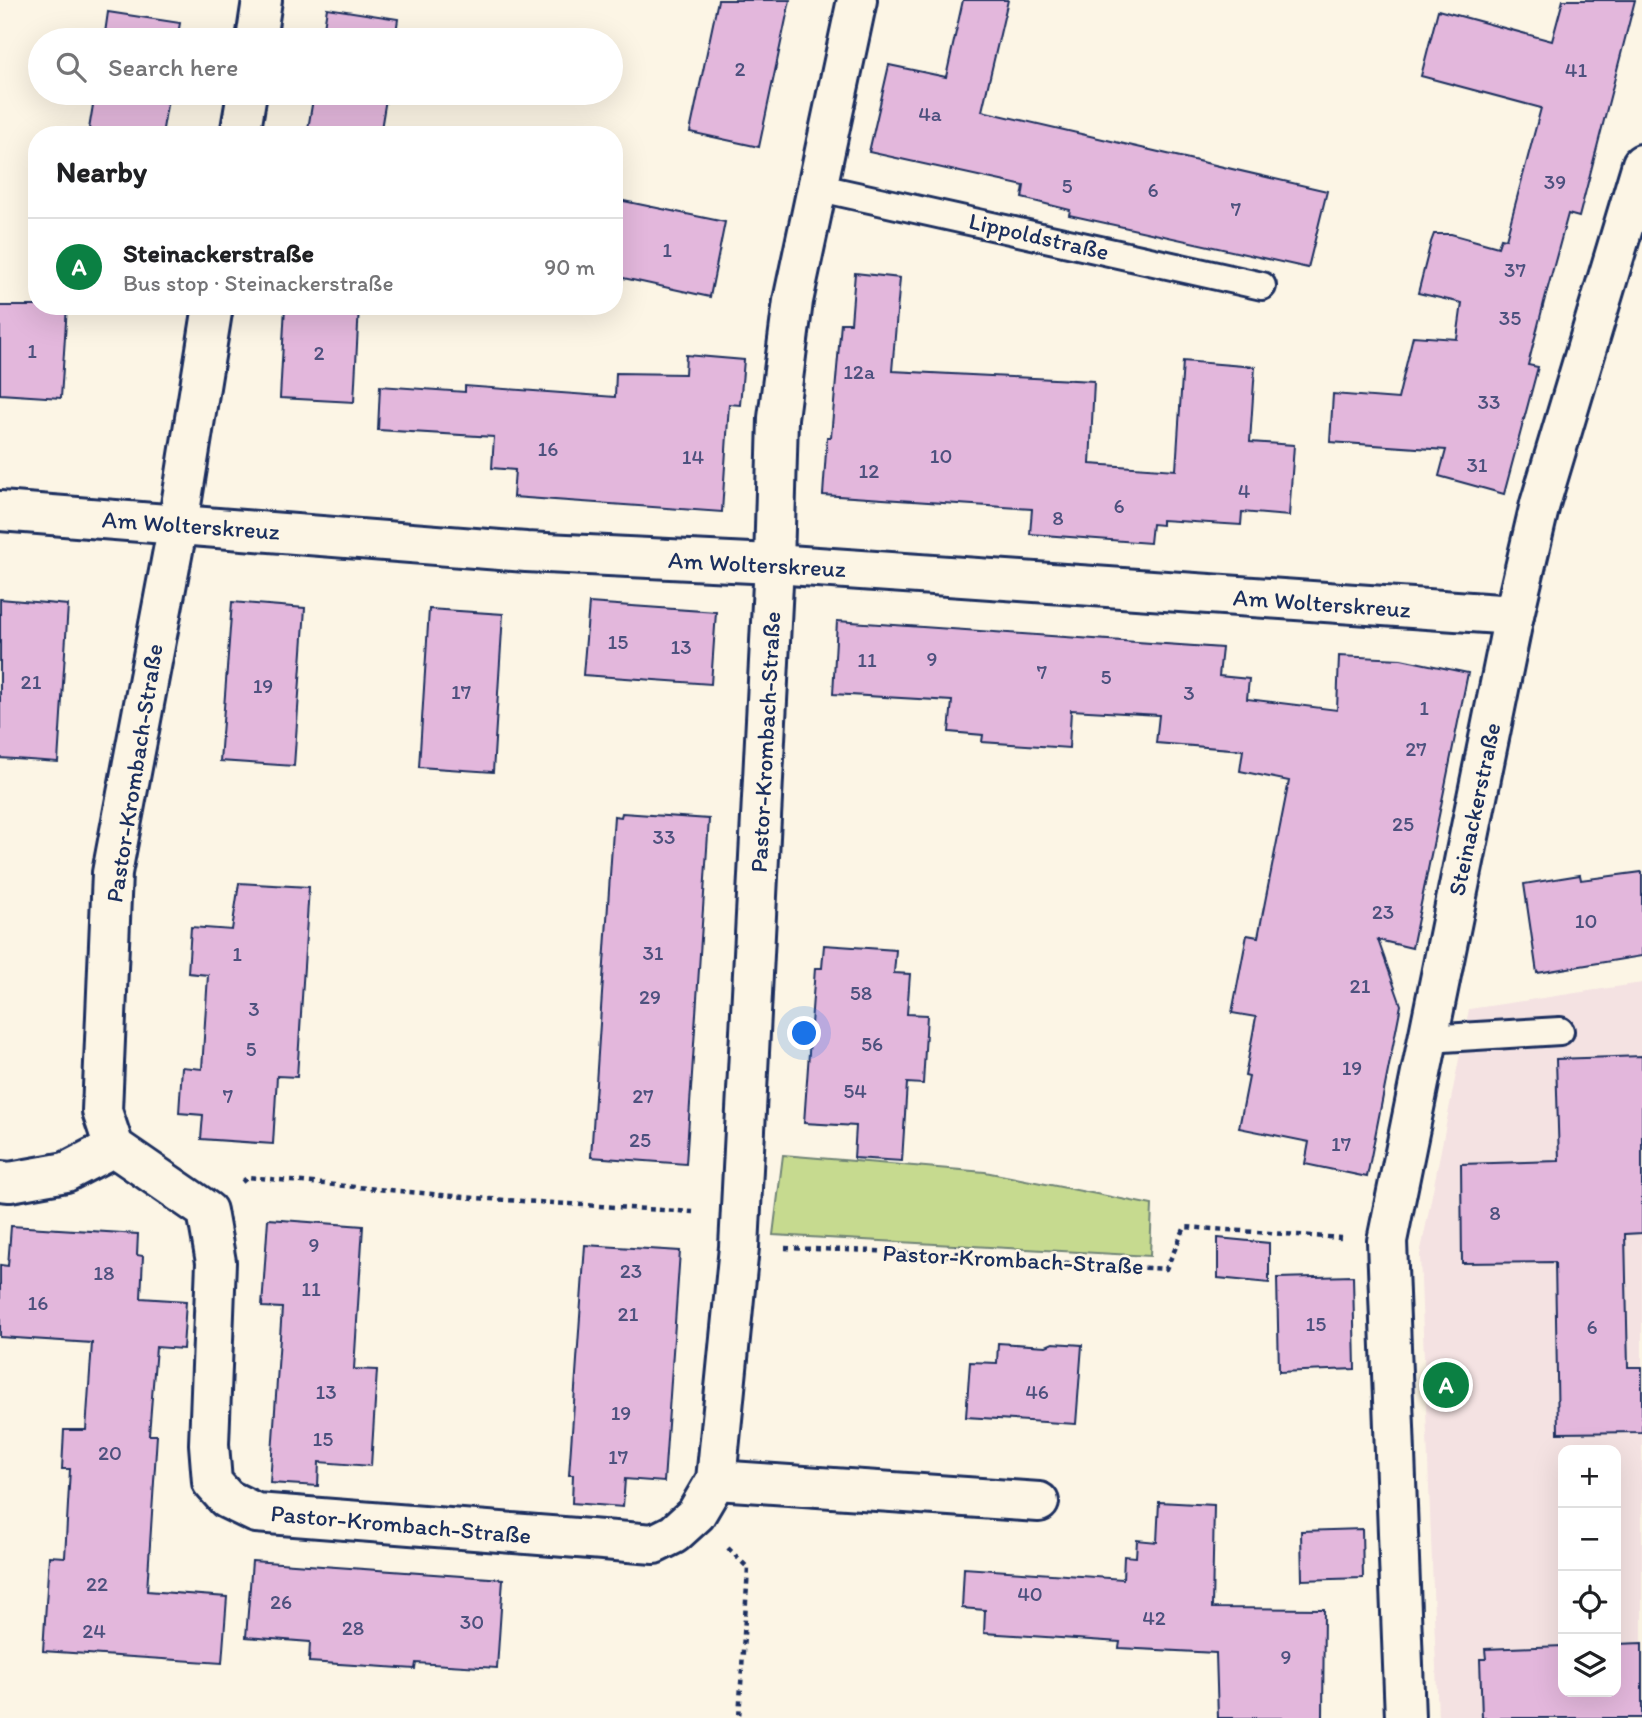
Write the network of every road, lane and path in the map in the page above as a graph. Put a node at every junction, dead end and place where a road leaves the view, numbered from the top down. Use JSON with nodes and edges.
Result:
{"nodes":[{"id":1,"x":262,"y":0,"type":"edge"},
{"id":2,"x":857,"y":0,"type":"edge"},
{"id":3,"x":258,"y":28,"type":"edge"},
{"id":4,"x":245,"y":105,"type":"edge"},
{"id":5,"x":242,"y":126,"type":"edge"},
{"id":6,"x":1642,"y":164,"type":"edge"},
{"id":7,"x":816,"y":187,"type":"junction"},
{"id":8,"x":1262,"y":286,"type":"dead end"},
{"id":9,"x":212,"y":315,"type":"edge"},
{"id":10,"x":0,"y":511,"type":"edge"},
{"id":11,"x":178,"y":524,"type":"junction"},
{"id":12,"x":774,"y":564,"type":"junction"},
{"id":13,"x":1514,"y":615,"type":"junction"},
{"id":14,"x":1560,"y":1031,"type":"dead end"},
{"id":15,"x":1427,"y":1039,"type":"junction"},
{"id":16,"x":114,"y":1147,"type":"junction"},
{"id":17,"x":0,"y":1181,"type":"edge"},
{"id":18,"x":207,"y":1211,"type":"junction"},
{"id":19,"x":740,"y":1230,"type":"junction"},
{"id":20,"x":1387,"y":1241,"type":"junction"},
{"id":21,"x":957,"y":1245,"type":"dead end"},
{"id":22,"x":957,"y":1256,"type":"junction"},
{"id":23,"x":716,"y":1480,"type":"junction"},
{"id":24,"x":1040,"y":1502,"type":"dead end"},
{"id":25,"x":696,"y":1514,"type":"junction"},
{"id":26,"x":739,"y":1718,"type":"edge"},
{"id":27,"x":1405,"y":1718,"type":"edge"}],
"edges":[{"from":1,"to":3,"type":"street"},
{"from":2,"to":7,"type":"street"},
{"from":4,"to":5,"type":"street"},
{"from":6,"to":13,"type":"street","name":"Steinackerstraße"},
{"from":7,"to":8,"type":"lane","name":"Lippoldstraße"},
{"from":7,"to":12,"type":"street"},
{"from":9,"to":11,"type":"street","name":"Pastor-Krombach-Straße"},
{"from":10,"to":11,"type":"street","name":"Am Wolterskreuz"},
{"from":11,"to":12,"type":"street","name":"Am Wolterskreuz"},
{"from":11,"to":16,"type":"street","name":"Pastor-Krombach-Straße"},
{"from":12,"to":13,"type":"street","name":"Am Wolterskreuz"},
{"from":12,"to":19,"type":"street","name":"Pastor-Krombach-Straße"},
{"from":13,"to":15,"type":"street","name":"Steinackerstraße"},
{"from":14,"to":15,"type":"lane"},
{"from":15,"to":20,"type":"street","name":"Steinackerstraße"},
{"from":16,"to":17,"type":"street"},
{"from":16,"to":18,"type":"street"},
{"from":18,"to":19,"type":"path","name":"Pastor-Krombach-Straße"},
{"from":18,"to":25,"type":"street","name":"Pastor-Krombach-Straße"},
{"from":19,"to":22,"type":"path","name":"Pastor-Krombach-Straße"},
{"from":19,"to":23,"type":"street","name":"Pastor-Krombach-Straße"},
{"from":20,"to":22,"type":"path","name":"Pastor-Krombach-Straße"},
{"from":20,"to":27,"type":"street","name":"Steinackerstraße"},
{"from":21,"to":22,"type":"path"},
{"from":23,"to":24,"type":"street"},
{"from":23,"to":25,"type":"street","name":"Pastor-Krombach-Straße"},
{"from":25,"to":26,"type":"path"}]}
